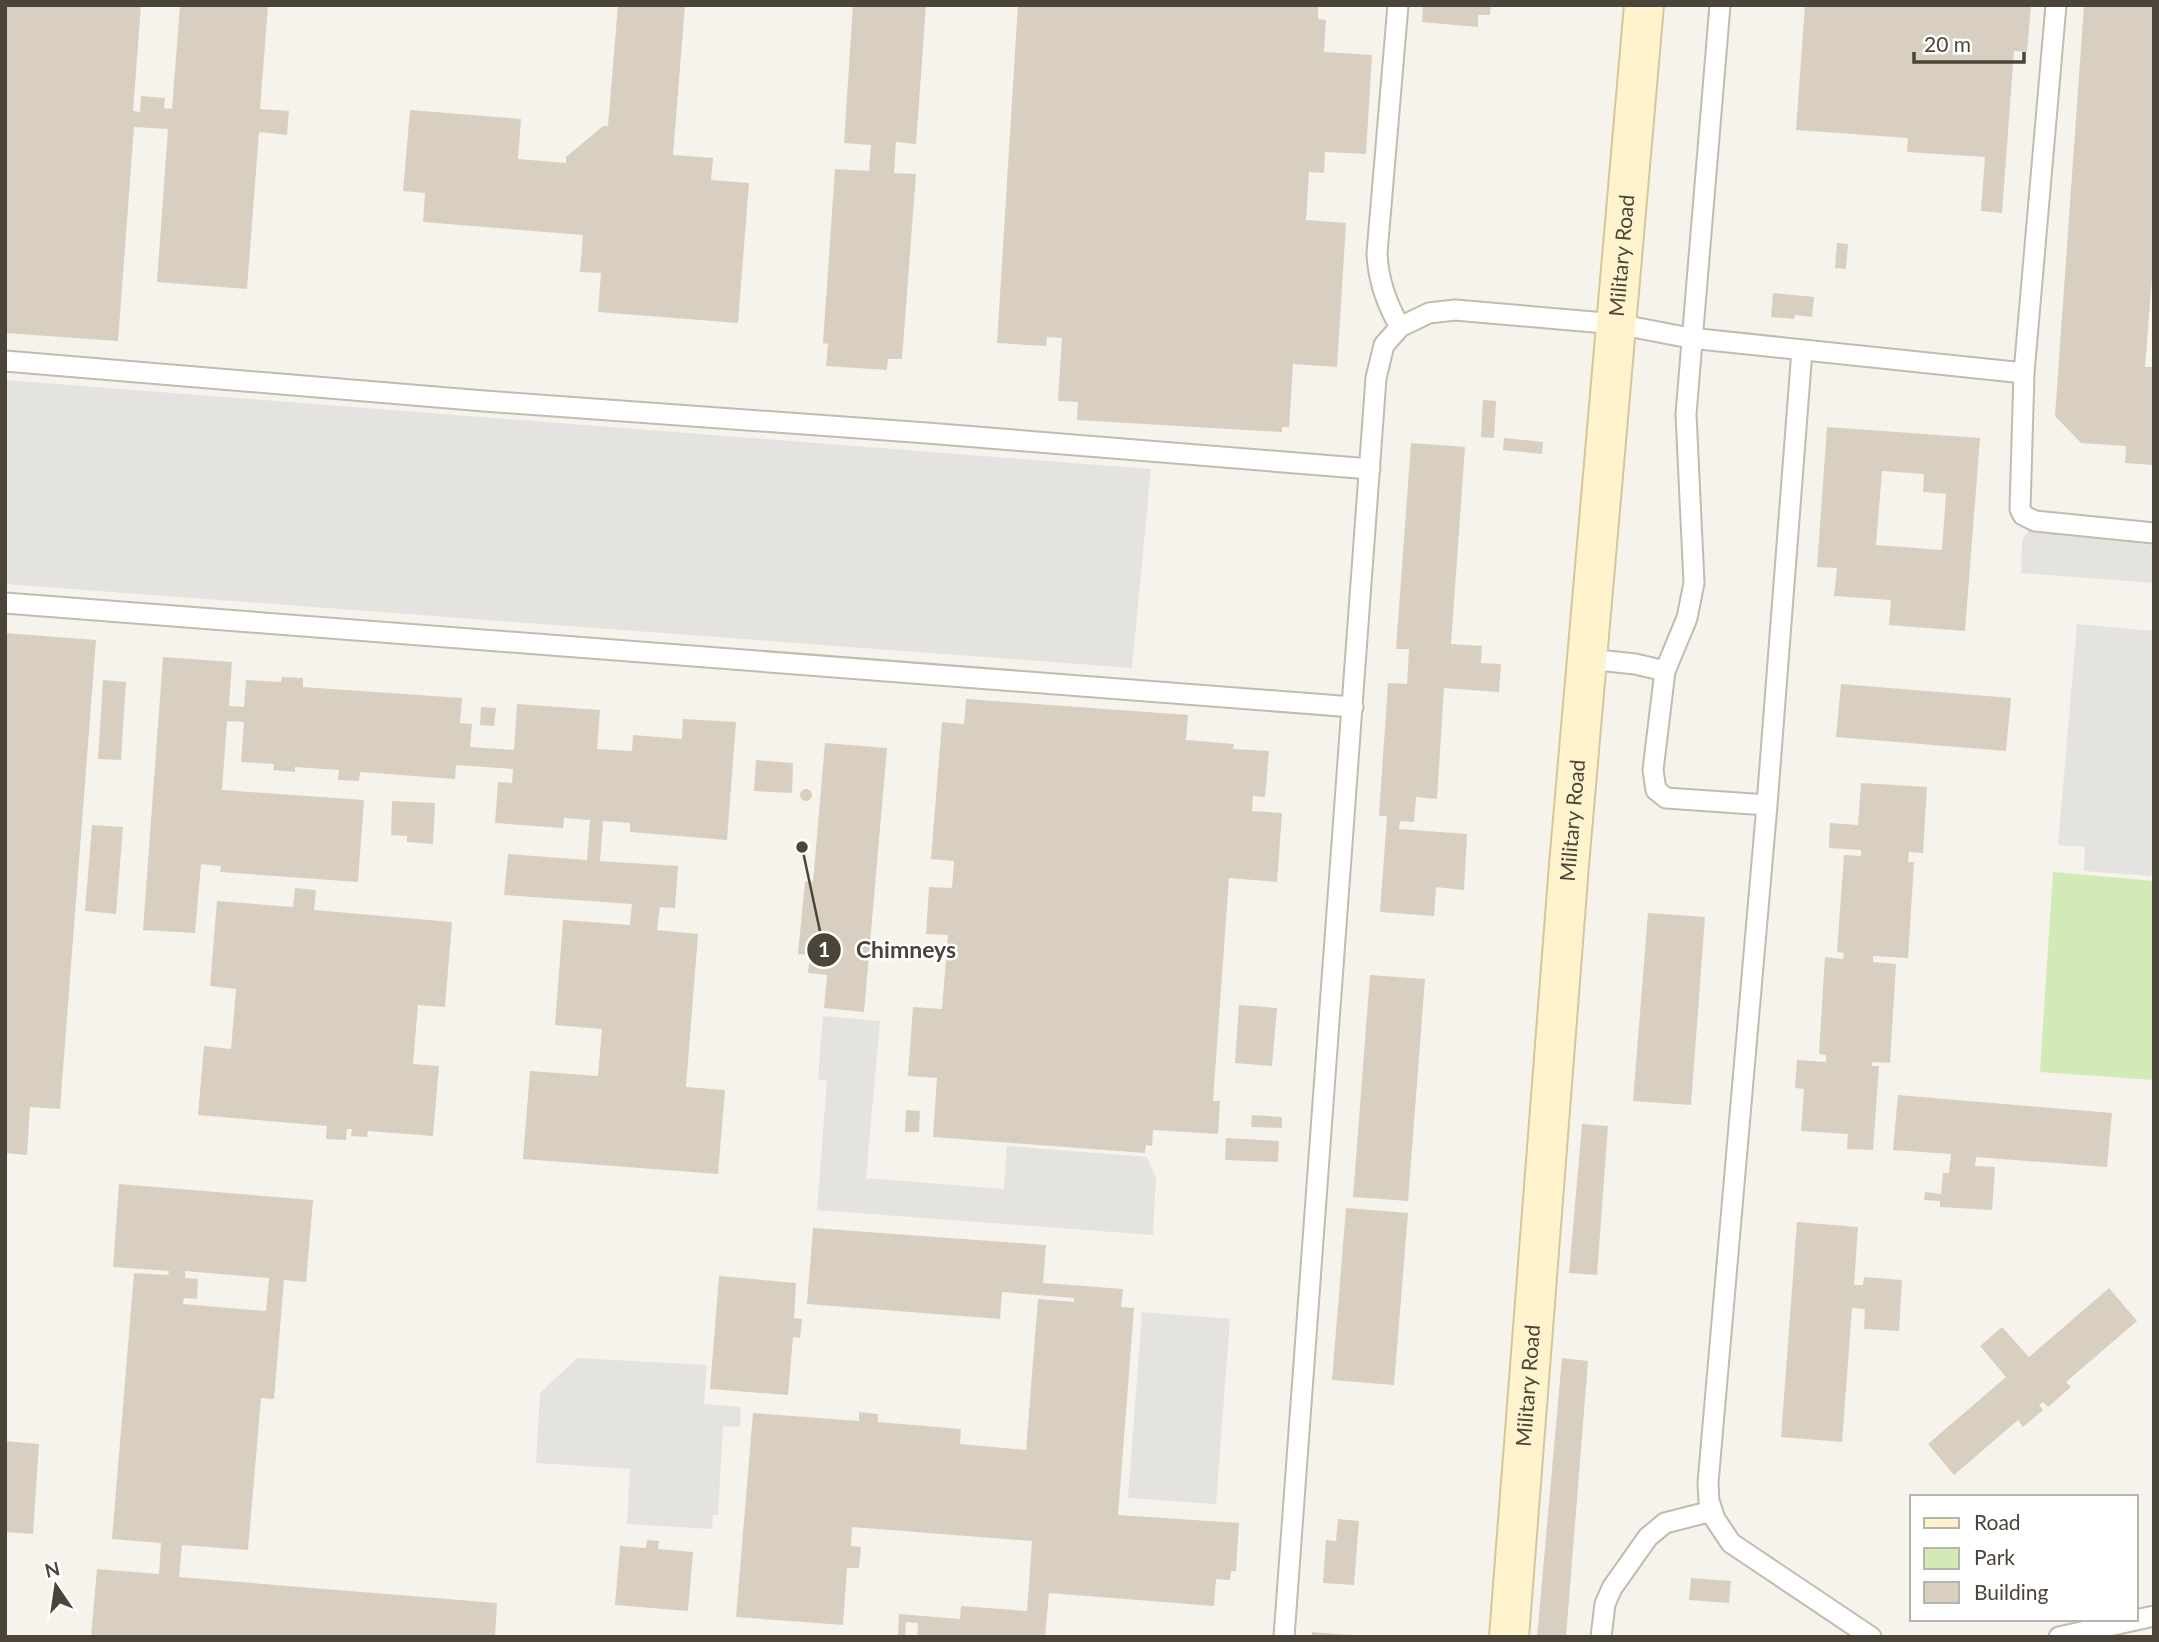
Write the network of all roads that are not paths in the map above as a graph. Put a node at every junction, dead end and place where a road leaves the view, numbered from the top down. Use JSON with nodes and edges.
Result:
{"nodes":[{"id":1,"x":1398,"y":5,"type":"edge"},
{"id":2,"x":1644,"y":5,"type":"edge"},
{"id":3,"x":1720,"y":5,"type":"edge"},
{"id":4,"x":2056,"y":5,"type":"edge"},
{"id":5,"x":1617,"y":324,"type":"junction"},
{"id":6,"x":1400,"y":327,"type":"junction"},
{"id":7,"x":1690,"y":338,"type":"junction"},
{"id":8,"x":1802,"y":350,"type":"junction"},
{"id":9,"x":5,"y":361,"type":"edge"},
{"id":10,"x":2024,"y":373,"type":"junction"},
{"id":11,"x":1370,"y":469,"type":"junction"},
{"id":12,"x":2154,"y":533,"type":"edge"},
{"id":13,"x":5,"y":603,"type":"edge"},
{"id":14,"x":1588,"y":659,"type":"junction"},
{"id":15,"x":1665,"y":671,"type":"junction"},
{"id":16,"x":1353,"y":707,"type":"junction"},
{"id":17,"x":1767,"y":805,"type":"junction"},
{"id":18,"x":1712,"y":1511,"type":"junction"},
{"id":19,"x":2131,"y":1621,"type":"edge"},
{"id":20,"x":1284,"y":1637,"type":"edge"},
{"id":21,"x":1509,"y":1637,"type":"edge"},
{"id":22,"x":1601,"y":1637,"type":"edge"},
{"id":23,"x":1871,"y":1637,"type":"edge"},
{"id":24,"x":2059,"y":1637,"type":"edge"}],
"edges":[{"from":1,"to":6,"type":"lane"},
{"from":2,"to":5,"type":"street","name":"Military Road"},
{"from":3,"to":7,"type":"lane"},
{"from":4,"to":10,"type":"lane"},
{"from":5,"to":6,"type":"lane"},
{"from":5,"to":7,"type":"lane"},
{"from":5,"to":14,"type":"street","name":"Military Road"},
{"from":6,"to":11,"type":"lane"},
{"from":7,"to":8,"type":"lane"},
{"from":7,"to":15,"type":"lane"},
{"from":8,"to":10,"type":"lane"},
{"from":8,"to":17,"type":"lane"},
{"from":9,"to":11,"type":"lane"},
{"from":10,"to":12,"type":"lane"},
{"from":11,"to":16,"type":"lane"},
{"from":13,"to":16,"type":"lane"},
{"from":14,"to":15,"type":"lane"},
{"from":14,"to":21,"type":"street","name":"Military Road"},
{"from":15,"to":17,"type":"lane"},
{"from":16,"to":20,"type":"lane"},
{"from":17,"to":18,"type":"lane"},
{"from":18,"to":22,"type":"lane"},
{"from":18,"to":23,"type":"lane"},
{"from":19,"to":24,"type":"lane"}]}
